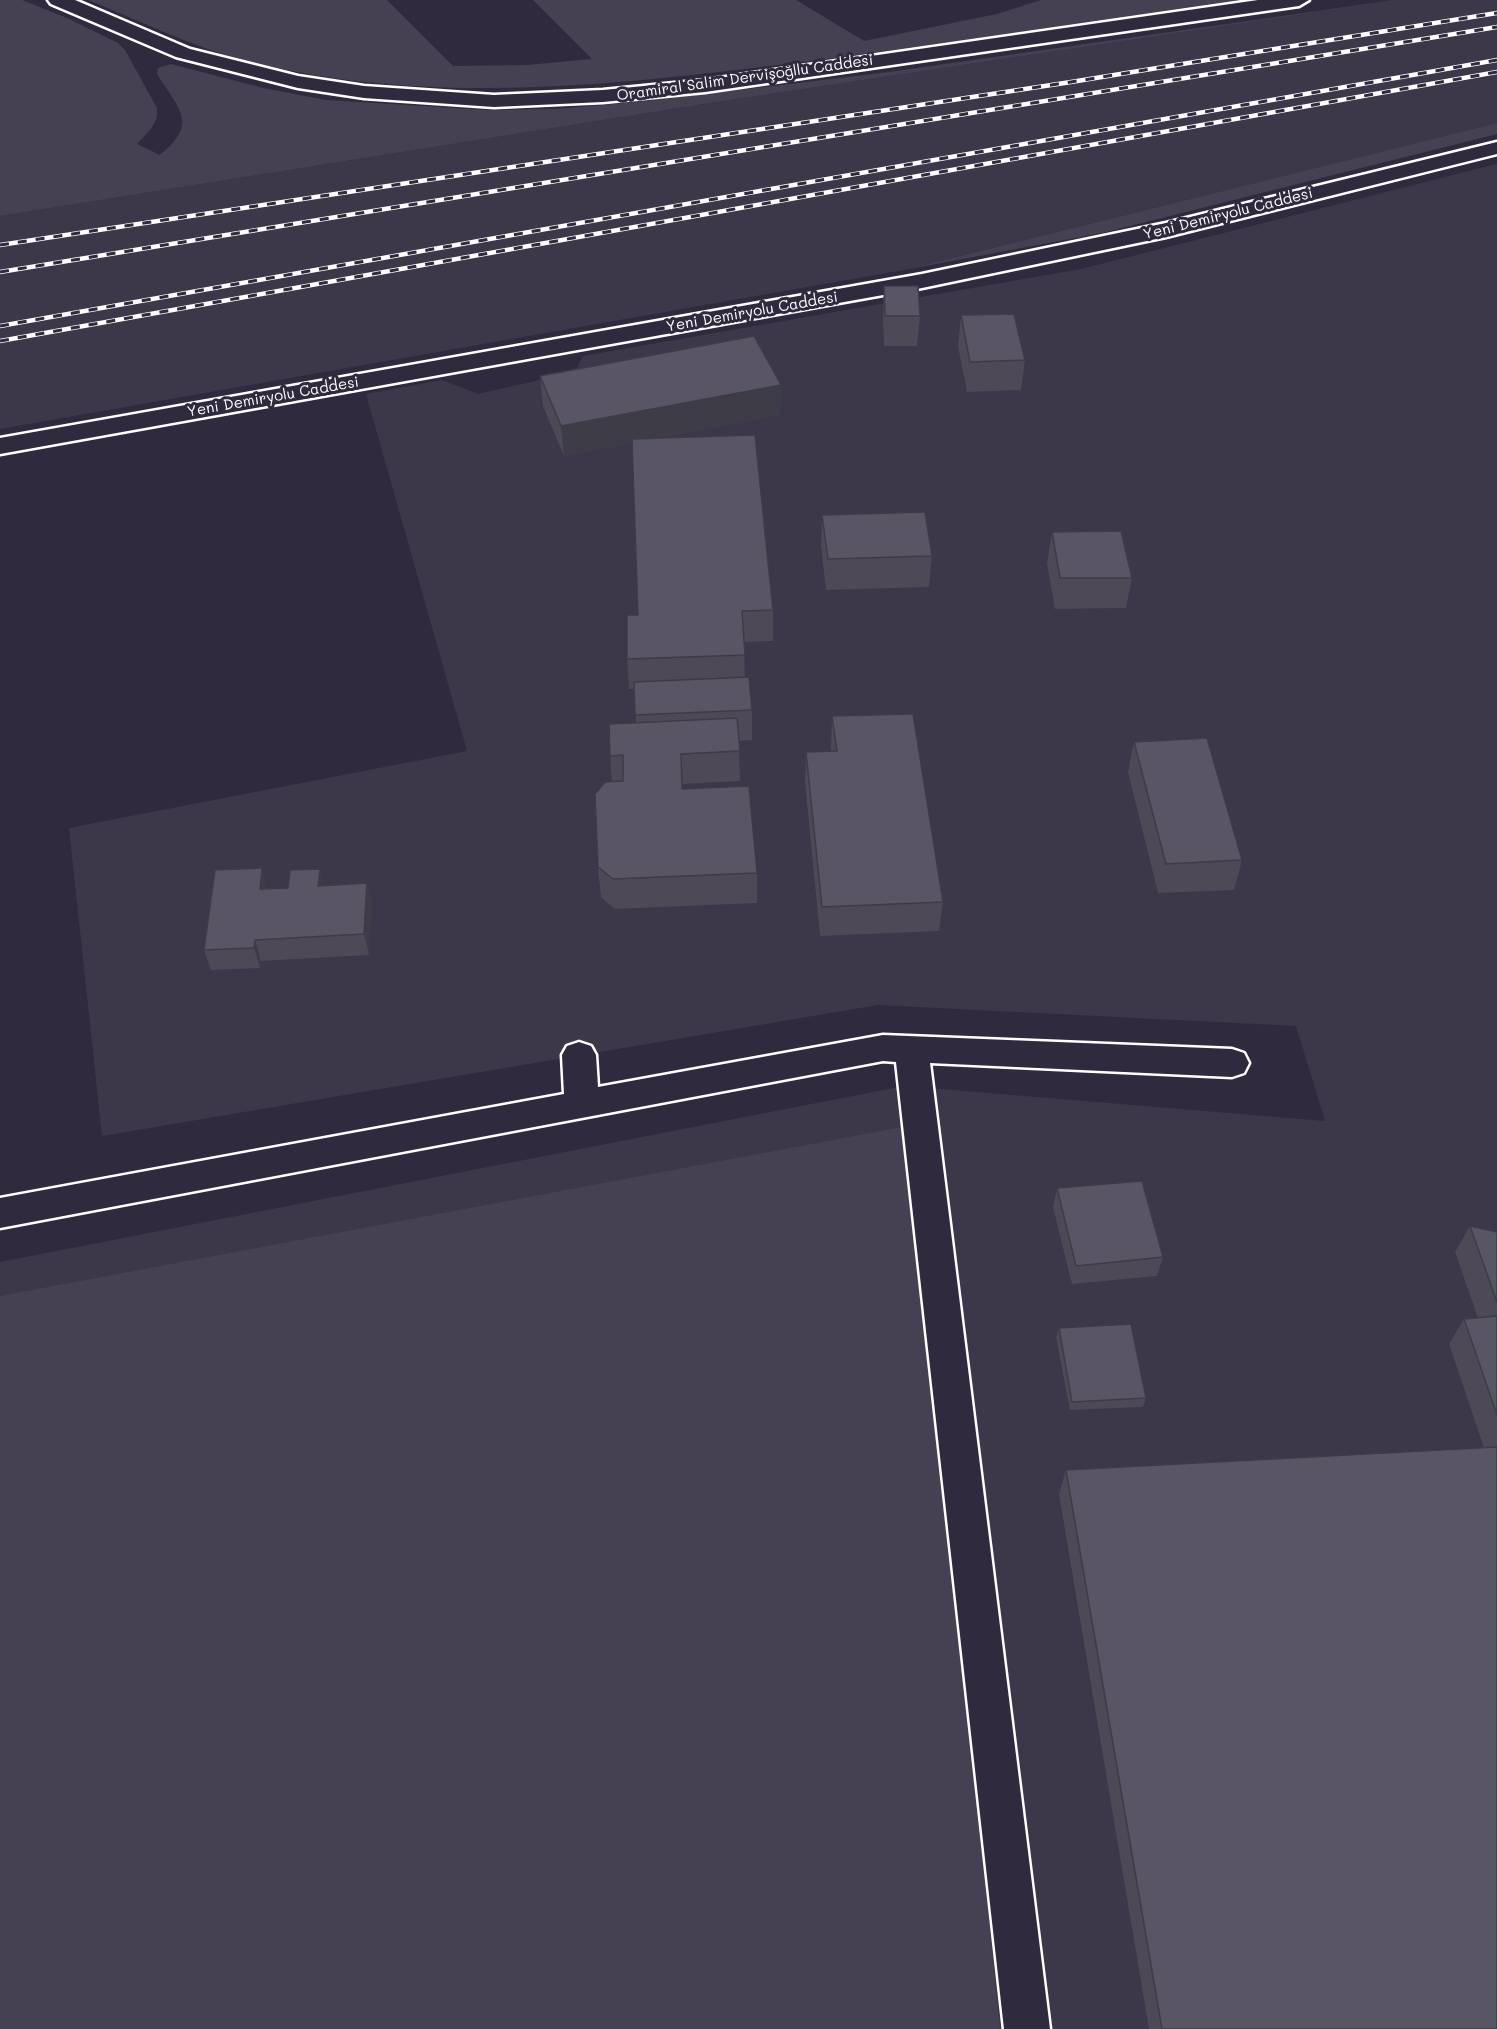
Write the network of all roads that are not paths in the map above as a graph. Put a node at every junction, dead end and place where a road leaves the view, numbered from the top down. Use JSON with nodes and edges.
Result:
{"nodes":[{"id":1,"x":58,"y":0,"type":"edge"},
{"id":2,"x":1299,"y":0,"type":"edge"},
{"id":3,"x":1497,"y":148,"type":"edge"},
{"id":4,"x":0,"y":446,"type":"edge"},
{"id":5,"x":911,"y":1049,"type":"junction"},
{"id":6,"x":579,"y":1055,"type":"dead end"},
{"id":7,"x":1232,"y":1063,"type":"dead end"},
{"id":8,"x":582,"y":1105,"type":"junction"},
{"id":9,"x":0,"y":1213,"type":"edge"},
{"id":10,"x":1027,"y":2029,"type":"edge"}],
"edges":[{"from":1,"to":2,"type":"street","name":"Oramiral Salim Dervişoğllu Caddesi"},
{"from":3,"to":4,"type":"street","name":"Yeni Demiryolu Caddesi"},
{"from":5,"to":7,"type":"street"},
{"from":5,"to":8,"type":"street"},
{"from":5,"to":10,"type":"street"},
{"from":6,"to":8,"type":"street"},
{"from":8,"to":9,"type":"street"}]}
